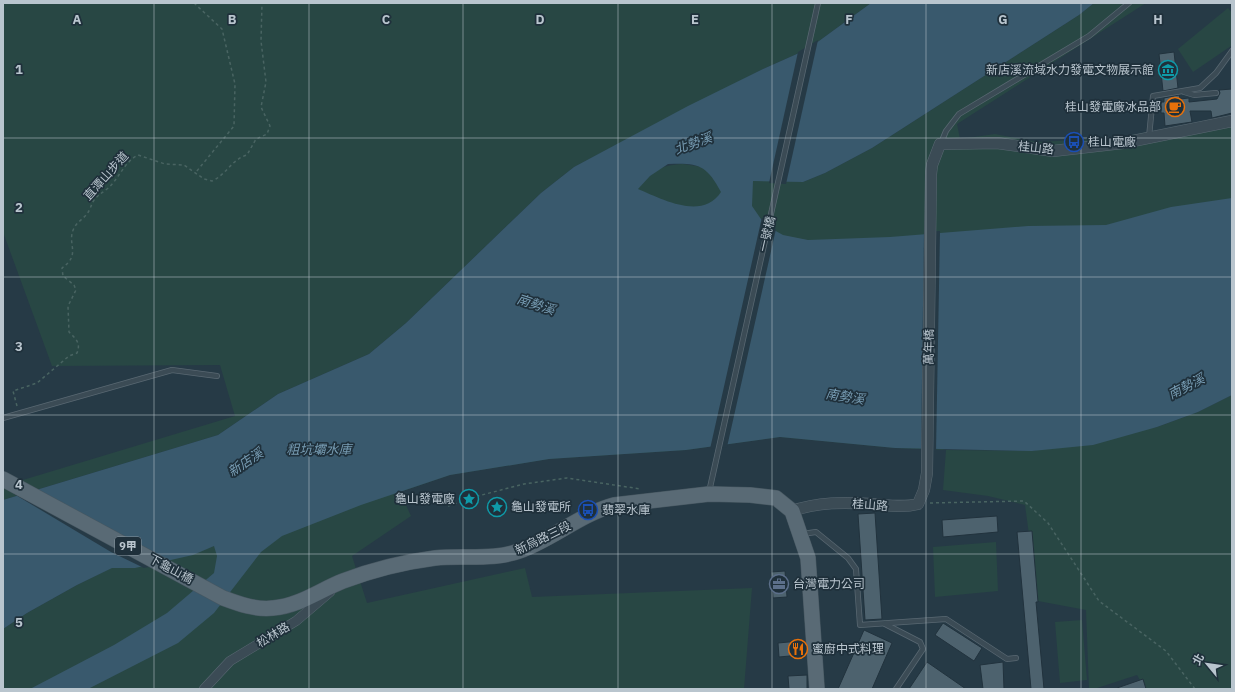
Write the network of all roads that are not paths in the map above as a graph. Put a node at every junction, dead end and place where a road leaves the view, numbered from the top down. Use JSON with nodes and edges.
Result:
{"nodes":[{"id":1,"x":818,"y":3,"type":"edge"},
{"id":2,"x":1129,"y":3,"type":"edge"},
{"id":3,"x":1232,"y":51,"type":"edge"},
{"id":4,"x":1183,"y":92,"type":"junction"},
{"id":5,"x":1216,"y":93,"type":"dead end"},
{"id":6,"x":1232,"y":121,"type":"edge"},
{"id":7,"x":1149,"y":137,"type":"junction"},
{"id":8,"x":940,"y":144,"type":"junction"},
{"id":9,"x":217,"y":376,"type":"dead end"},
{"id":10,"x":3,"y":418,"type":"edge"},
{"id":11,"x":3,"y":479,"type":"edge"},
{"id":12,"x":709,"y":494,"type":"junction"},
{"id":13,"x":918,"y":504,"type":"joint"},
{"id":14,"x":792,"y":510,"type":"junction"},
{"id":15,"x":801,"y":534,"type":"junction"},
{"id":16,"x":342,"y":581,"type":"junction"},
{"id":17,"x":256,"y":608,"type":"joint"},
{"id":18,"x":883,"y":623,"type":"junction"},
{"id":19,"x":1016,"y":658,"type":"dead end"},
{"id":20,"x":204,"y":689,"type":"edge"},
{"id":21,"x":817,"y":689,"type":"edge"},
{"id":22,"x":896,"y":689,"type":"edge"}],
"edges":[{"from":1,"to":12,"type":"lane","name":"一號橋"},
{"from":2,"to":8,"type":"lane"},
{"from":3,"to":4,"type":"lane"},
{"from":4,"to":5,"type":"lane"},
{"from":4,"to":7,"type":"lane"},
{"from":6,"to":7,"type":"street","name":"桂山路"},
{"from":7,"to":8,"type":"street","name":"桂山路"},
{"from":8,"to":13,"type":"street","name":"萬年橋"},
{"from":9,"to":10,"type":"lane"},
{"from":11,"to":17,"type":"main road","name":"下龜山橋","number":"9甲"},
{"from":12,"to":14,"type":"main road","name":"新烏路三段","number":"9甲"},
{"from":12,"to":16,"type":"main road","name":"新烏路三段","number":"9甲"},
{"from":13,"to":14,"type":"street","name":"桂山路"},
{"from":14,"to":15,"type":"main road"},
{"from":15,"to":18,"type":"lane"},
{"from":15,"to":21,"type":"main road"},
{"from":16,"to":17,"type":"main road","name":"新烏路三段","number":"9甲"},
{"from":16,"to":20,"type":"street","name":"松林路"},
{"from":18,"to":19,"type":"lane"},
{"from":18,"to":22,"type":"lane"}]}
